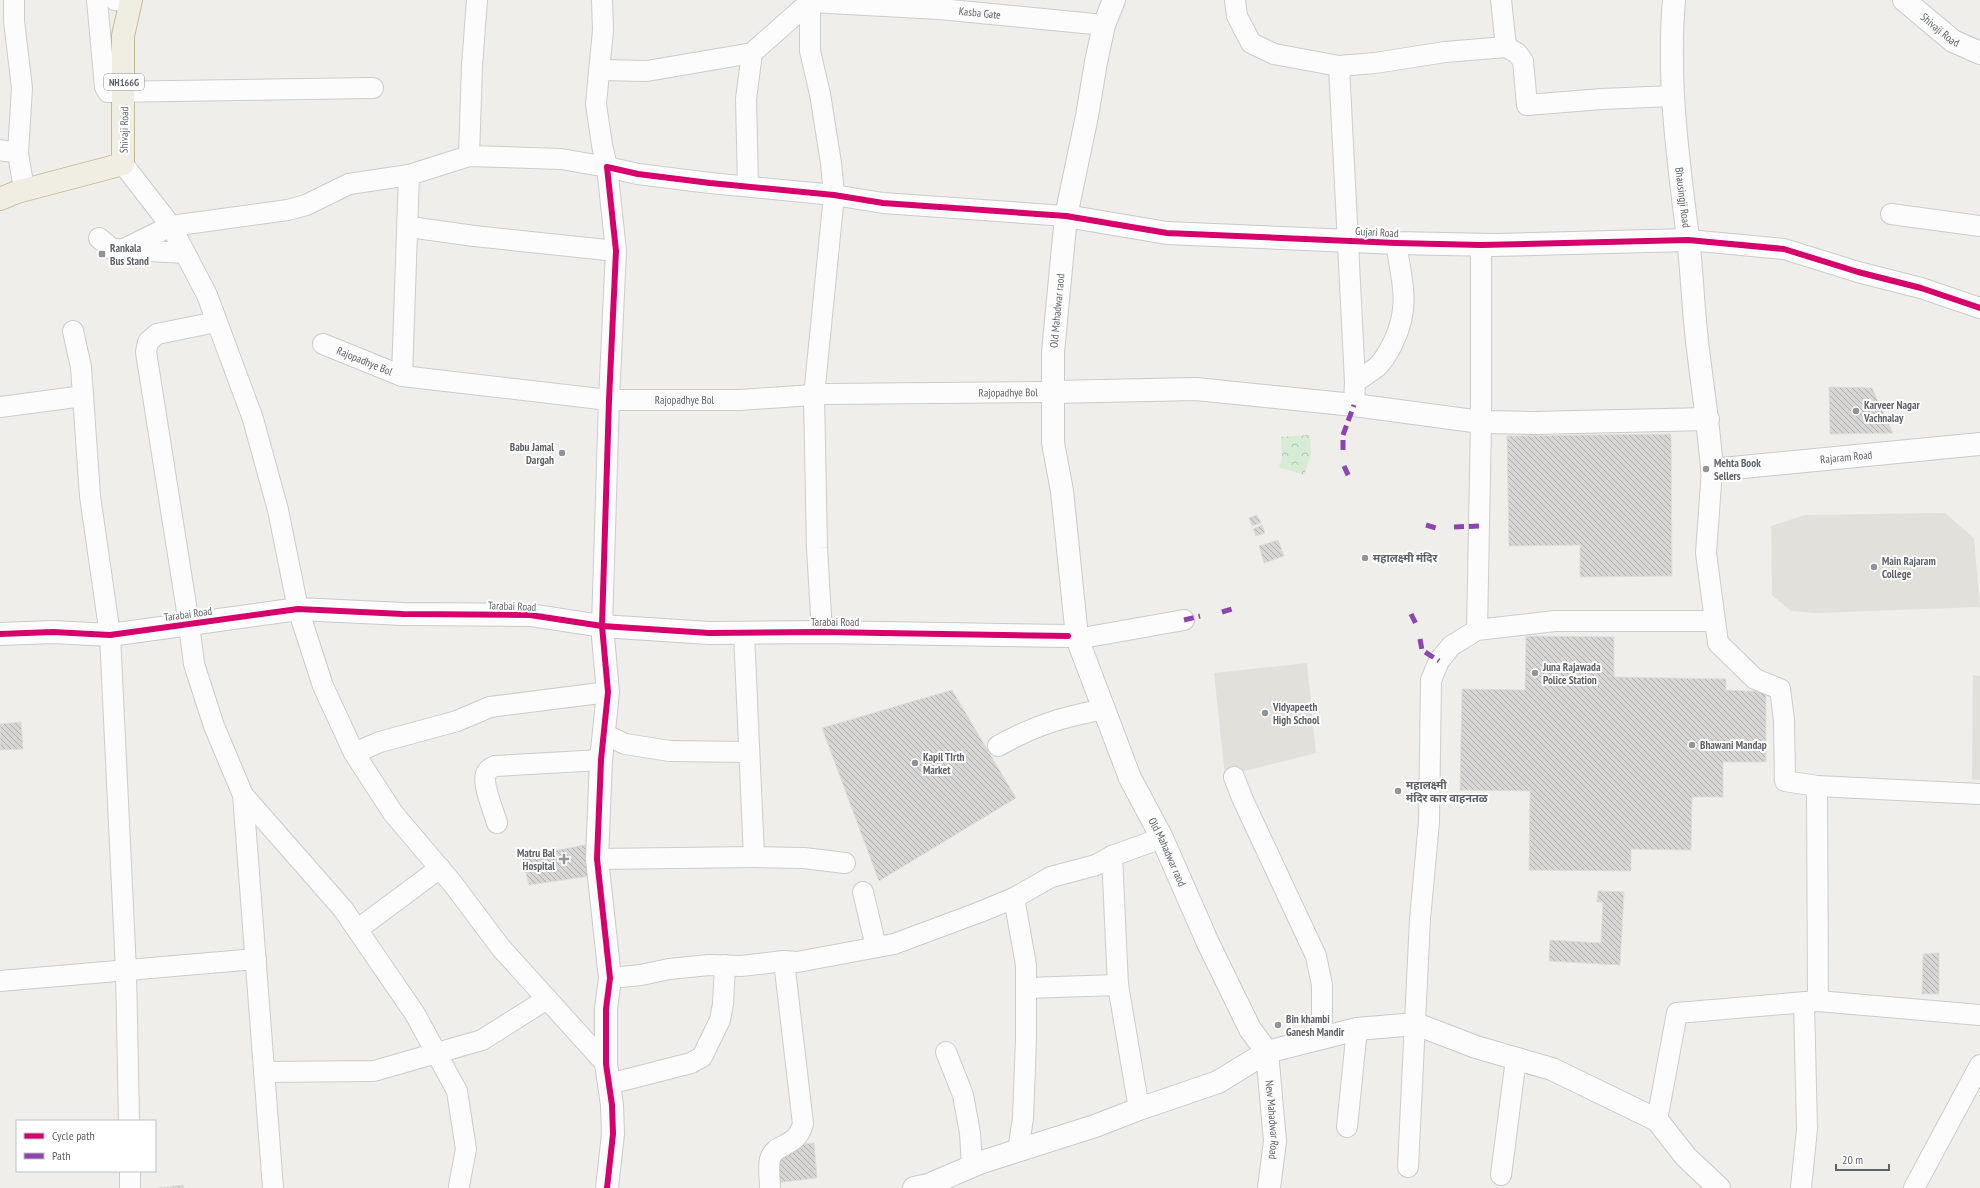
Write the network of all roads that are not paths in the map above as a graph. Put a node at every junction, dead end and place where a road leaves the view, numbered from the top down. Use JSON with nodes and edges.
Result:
{"nodes":[{"id":1,"x":14,"y":0,"type":"edge"},
{"id":2,"x":97,"y":0,"type":"edge"},
{"id":3,"x":477,"y":0,"type":"edge"},
{"id":4,"x":602,"y":0,"type":"edge"},
{"id":5,"x":1114,"y":0,"type":"edge"},
{"id":6,"x":1235,"y":0,"type":"edge"},
{"id":7,"x":1501,"y":0,"type":"edge"},
{"id":8,"x":1674,"y":0,"type":"edge"},
{"id":9,"x":1904,"y":0,"type":"edge"},
{"id":10,"x":126,"y":1,"type":"edge"},
{"id":11,"x":810,"y":1,"type":"edge"},
{"id":12,"x":1104,"y":25,"type":"junction"},
{"id":13,"x":1506,"y":47,"type":"junction"},
{"id":14,"x":752,"y":53,"type":"junction"},
{"id":15,"x":1980,"y":53,"type":"edge"},
{"id":16,"x":1339,"y":66,"type":"junction"},
{"id":17,"x":600,"y":70,"type":"junction"},
{"id":18,"x":373,"y":88,"type":"dead end"},
{"id":19,"x":124,"y":93,"type":"junction"},
{"id":20,"x":1674,"y":96,"type":"junction"},
{"id":21,"x":9,"y":151,"type":"edge"},
{"id":22,"x":469,"y":156,"type":"junction"},
{"id":23,"x":123,"y":164,"type":"junction"},
{"id":24,"x":607,"y":167,"type":"junction"},
{"id":25,"x":409,"y":175,"type":"junction"},
{"id":26,"x":748,"y":186,"type":"junction"},
{"id":27,"x":24,"y":190,"type":"junction"},
{"id":28,"x":834,"y":195,"type":"junction"},
{"id":29,"x":0,"y":199,"type":"edge"},
{"id":30,"x":1891,"y":214,"type":"dead end"},
{"id":31,"x":1066,"y":216,"type":"junction"},
{"id":32,"x":171,"y":226,"type":"junction"},
{"id":33,"x":1980,"y":226,"type":"edge"},
{"id":34,"x":417,"y":228,"type":"dead end"},
{"id":35,"x":99,"y":238,"type":"dead end"},
{"id":36,"x":1688,"y":240,"type":"junction"},
{"id":37,"x":1348,"y":241,"type":"junction"},
{"id":38,"x":1396,"y":243,"type":"junction"},
{"id":39,"x":1481,"y":245,"type":"junction"},
{"id":40,"x":122,"y":250,"type":"junction"},
{"id":41,"x":616,"y":250,"type":"junction"},
{"id":42,"x":185,"y":253,"type":"junction"},
{"id":43,"x":1980,"y":308,"type":"edge"},
{"id":44,"x":216,"y":322,"type":"junction"},
{"id":45,"x":73,"y":331,"type":"dead end"},
{"id":46,"x":323,"y":344,"type":"dead end"},
{"id":47,"x":402,"y":376,"type":"junction"},
{"id":48,"x":1355,"y":382,"type":"junction"},
{"id":49,"x":1054,"y":392,"type":"junction"},
{"id":50,"x":83,"y":396,"type":"junction"},
{"id":51,"x":814,"y":396,"type":"junction"},
{"id":52,"x":609,"y":400,"type":"junction"},
{"id":53,"x":1354,"y":405,"type":"junction"},
{"id":54,"x":0,"y":407,"type":"edge"},
{"id":55,"x":1708,"y":419,"type":"junction"},
{"id":56,"x":1481,"y":422,"type":"junction"},
{"id":57,"x":1980,"y":444,"type":"edge"},
{"id":58,"x":1712,"y":470,"type":"junction"},
{"id":59,"x":298,"y":609,"type":"junction"},
{"id":60,"x":1184,"y":620,"type":"dead end"},
{"id":61,"x":1716,"y":621,"type":"junction"},
{"id":62,"x":190,"y":624,"type":"junction"},
{"id":63,"x":602,"y":626,"type":"junction"},
{"id":64,"x":1477,"y":630,"type":"junction"},
{"id":65,"x":822,"y":632,"type":"junction"},
{"id":66,"x":744,"y":633,"type":"junction"},
{"id":67,"x":0,"y":634,"type":"edge"},
{"id":68,"x":110,"y":635,"type":"junction"},
{"id":69,"x":1078,"y":636,"type":"junction"},
{"id":70,"x":608,"y":692,"type":"junction"},
{"id":71,"x":1105,"y":709,"type":"junction"},
{"id":72,"x":604,"y":734,"type":"junction"},
{"id":73,"x":998,"y":746,"type":"dead end"},
{"id":74,"x":749,"y":752,"type":"junction"},
{"id":75,"x":354,"y":753,"type":"junction"},
{"id":76,"x":601,"y":760,"type":"junction"},
{"id":77,"x":1234,"y":777,"type":"dead end"},
{"id":78,"x":1817,"y":786,"type":"junction"},
{"id":79,"x":1980,"y":794,"type":"edge"},
{"id":80,"x":243,"y":795,"type":"junction"},
{"id":81,"x":497,"y":823,"type":"dead end"},
{"id":82,"x":1162,"y":838,"type":"junction"},
{"id":83,"x":1112,"y":856,"type":"junction"},
{"id":84,"x":754,"y":857,"type":"junction"},
{"id":85,"x":597,"y":859,"type":"junction"},
{"id":86,"x":845,"y":863,"type":"dead end"},
{"id":87,"x":440,"y":868,"type":"junction"},
{"id":88,"x":863,"y":892,"type":"dead end"},
{"id":89,"x":1014,"y":898,"type":"junction"},
{"id":90,"x":358,"y":929,"type":"junction"},
{"id":91,"x":876,"y":947,"type":"junction"},
{"id":92,"x":256,"y":959,"type":"junction"},
{"id":93,"x":784,"y":961,"type":"junction"},
{"id":94,"x":725,"y":965,"type":"junction"},
{"id":95,"x":126,"y":970,"type":"junction"},
{"id":96,"x":610,"y":978,"type":"junction"},
{"id":97,"x":0,"y":981,"type":"edge"},
{"id":98,"x":1118,"y":985,"type":"junction"},
{"id":99,"x":1026,"y":988,"type":"junction"},
{"id":100,"x":547,"y":999,"type":"junction"},
{"id":101,"x":1811,"y":1002,"type":"junction"},
{"id":102,"x":1980,"y":1015,"type":"edge"},
{"id":103,"x":1416,"y":1024,"type":"junction"},
{"id":104,"x":1357,"y":1029,"type":"junction"},
{"id":105,"x":1322,"y":1036,"type":"junction"},
{"id":106,"x":946,"y":1052,"type":"dead end"},
{"id":107,"x":1267,"y":1052,"type":"junction"},
{"id":108,"x":436,"y":1053,"type":"junction"},
{"id":109,"x":1516,"y":1059,"type":"junction"},
{"id":110,"x":1980,"y":1065,"type":"edge"},
{"id":111,"x":264,"y":1072,"type":"junction"},
{"id":112,"x":608,"y":1074,"type":"junction"},
{"id":113,"x":1139,"y":1109,"type":"junction"},
{"id":114,"x":129,"y":1120,"type":"edge"},
{"id":115,"x":1657,"y":1120,"type":"junction"},
{"id":116,"x":1347,"y":1127,"type":"dead end"},
{"id":117,"x":1018,"y":1151,"type":"junction"},
{"id":118,"x":972,"y":1166,"type":"junction"},
{"id":119,"x":1408,"y":1167,"type":"dead end"},
{"id":120,"x":130,"y":1172,"type":"edge"},
{"id":121,"x":1501,"y":1175,"type":"dead end"},
{"id":122,"x":1712,"y":1186,"type":"edge"},
{"id":123,"x":458,"y":1187,"type":"edge"},
{"id":124,"x":924,"y":1187,"type":"edge"},
{"id":125,"x":130,"y":1188,"type":"edge"},
{"id":126,"x":274,"y":1188,"type":"edge"},
{"id":127,"x":608,"y":1188,"type":"edge"},
{"id":128,"x":770,"y":1188,"type":"edge"},
{"id":129,"x":1269,"y":1188,"type":"edge"},
{"id":130,"x":1800,"y":1188,"type":"edge"},
{"id":131,"x":1914,"y":1188,"type":"edge"}],
"edges":[{"from":1,"to":21,"type":"street"},
{"from":2,"to":19,"type":"street"},
{"from":3,"to":22,"type":"street"},
{"from":4,"to":17,"type":"street"},
{"from":5,"to":12,"type":"street","name":"Old Mahadwar raod"},
{"from":6,"to":16,"type":"street"},
{"from":7,"to":13,"type":"street"},
{"from":8,"to":20,"type":"street","name":"Bhausingji Road"},
{"from":9,"to":15,"type":"street","name":"Shivaji Road"},
{"from":10,"to":19,"type":"highway","name":"Shivaji Road","number":"NH166G"},
{"from":11,"to":12,"type":"street","name":"Kasba Gate"},
{"from":11,"to":14,"type":"street"},
{"from":11,"to":28,"type":"street"},
{"from":12,"to":31,"type":"street","name":"Old Mahadwar raod"},
{"from":13,"to":16,"type":"street"},
{"from":13,"to":20,"type":"street"},
{"from":14,"to":17,"type":"street"},
{"from":14,"to":26,"type":"street"},
{"from":16,"to":37,"type":"street"},
{"from":17,"to":24,"type":"street"},
{"from":18,"to":19,"type":"street"},
{"from":19,"to":23,"type":"highway","name":"Shivaji Road","number":"NH166G"},
{"from":20,"to":36,"type":"street","name":"Bhausingji Road"},
{"from":21,"to":27,"type":"street"},
{"from":22,"to":24,"type":"street"},
{"from":22,"to":25,"type":"street"},
{"from":23,"to":27,"type":"highway"},
{"from":23,"to":32,"type":"street"},
{"from":24,"to":26,"type":"street"},
{"from":24,"to":41,"type":"street"},
{"from":25,"to":32,"type":"street"},
{"from":25,"to":47,"type":"street"},
{"from":26,"to":28,"type":"street"},
{"from":27,"to":29,"type":"highway"},
{"from":28,"to":31,"type":"street"},
{"from":28,"to":51,"type":"street"},
{"from":30,"to":33,"type":"street"},
{"from":31,"to":37,"type":"street","name":"Gujari Road"},
{"from":31,"to":49,"type":"street","name":"Old Mahadwar raod"},
{"from":32,"to":40,"type":"street"},
{"from":32,"to":42,"type":"street"},
{"from":34,"to":41,"type":"street"},
{"from":35,"to":40,"type":"street"},
{"from":36,"to":39,"type":"street","name":"Gujari Road"},
{"from":36,"to":43,"type":"street"},
{"from":36,"to":55,"type":"street","name":"Bhausingji Road"},
{"from":37,"to":38,"type":"street","name":"Gujari Road"},
{"from":37,"to":48,"type":"street"},
{"from":38,"to":39,"type":"street","name":"Gujari Road"},
{"from":38,"to":48,"type":"street"},
{"from":39,"to":56,"type":"street"},
{"from":40,"to":42,"type":"street"},
{"from":41,"to":52,"type":"street"},
{"from":42,"to":44,"type":"street"},
{"from":44,"to":59,"type":"street"},
{"from":44,"to":62,"type":"street"},
{"from":45,"to":50,"type":"street"},
{"from":46,"to":47,"type":"street","name":"Rajopadhye Bol"},
{"from":47,"to":52,"type":"street","name":"Rajopadhye Bol"},
{"from":48,"to":53,"type":"street"},
{"from":49,"to":51,"type":"street","name":"Rajopadhye Bol"},
{"from":49,"to":53,"type":"street"},
{"from":49,"to":69,"type":"street","name":"Old Mahadwar raod"},
{"from":50,"to":54,"type":"street"},
{"from":50,"to":68,"type":"street"},
{"from":51,"to":52,"type":"street","name":"Rajopadhye Bol"},
{"from":51,"to":65,"type":"street"},
{"from":52,"to":63,"type":"street"},
{"from":53,"to":56,"type":"street"},
{"from":55,"to":56,"type":"street"},
{"from":55,"to":58,"type":"street","name":"Bhausingji Road"},
{"from":56,"to":64,"type":"street"},
{"from":57,"to":58,"type":"street","name":"Rajaram Road"},
{"from":58,"to":61,"type":"street"},
{"from":59,"to":62,"type":"street","name":"Tarabai Road"},
{"from":59,"to":63,"type":"street","name":"Tarabai Road"},
{"from":59,"to":75,"type":"street"},
{"from":60,"to":69,"type":"street"},
{"from":61,"to":64,"type":"street"},
{"from":61,"to":78,"type":"street"},
{"from":62,"to":68,"type":"street","name":"Tarabai Road"},
{"from":62,"to":80,"type":"street"},
{"from":63,"to":66,"type":"street","name":"Tarabai Road"},
{"from":63,"to":70,"type":"street"},
{"from":64,"to":103,"type":"street"},
{"from":65,"to":66,"type":"street","name":"Tarabai Road"},
{"from":65,"to":69,"type":"street","name":"Tarabai Road"},
{"from":66,"to":74,"type":"street"},
{"from":67,"to":68,"type":"street","name":"Tarabai Road"},
{"from":68,"to":95,"type":"street"},
{"from":69,"to":71,"type":"street","name":"Old Mahadwar raod"},
{"from":70,"to":72,"type":"street"},
{"from":70,"to":75,"type":"street"},
{"from":71,"to":73,"type":"street"},
{"from":71,"to":82,"type":"street","name":"Old Mahadwar raod"},
{"from":72,"to":74,"type":"street"},
{"from":72,"to":76,"type":"street"},
{"from":74,"to":84,"type":"street"},
{"from":75,"to":87,"type":"street"},
{"from":76,"to":81,"type":"street"},
{"from":76,"to":85,"type":"street"},
{"from":77,"to":105,"type":"street"},
{"from":78,"to":79,"type":"street"},
{"from":78,"to":101,"type":"street"},
{"from":80,"to":90,"type":"street"},
{"from":80,"to":92,"type":"street"},
{"from":82,"to":83,"type":"street"},
{"from":82,"to":107,"type":"street","name":"Old Mahadwar raod"},
{"from":83,"to":89,"type":"street"},
{"from":83,"to":98,"type":"street"},
{"from":84,"to":85,"type":"street"},
{"from":84,"to":86,"type":"street"},
{"from":85,"to":96,"type":"street"},
{"from":87,"to":90,"type":"street"},
{"from":87,"to":100,"type":"street"},
{"from":88,"to":91,"type":"street"},
{"from":89,"to":91,"type":"street"},
{"from":89,"to":99,"type":"street"},
{"from":90,"to":108,"type":"street"},
{"from":91,"to":93,"type":"street"},
{"from":92,"to":95,"type":"street"},
{"from":92,"to":111,"type":"street"},
{"from":93,"to":94,"type":"street"},
{"from":93,"to":128,"type":"street"},
{"from":94,"to":96,"type":"street"},
{"from":94,"to":112,"type":"street"},
{"from":95,"to":97,"type":"street"},
{"from":95,"to":114,"type":"street"},
{"from":96,"to":112,"type":"street"},
{"from":98,"to":99,"type":"street"},
{"from":98,"to":113,"type":"street"},
{"from":99,"to":117,"type":"street"},
{"from":100,"to":108,"type":"street"},
{"from":100,"to":112,"type":"street"},
{"from":101,"to":102,"type":"street"},
{"from":101,"to":115,"type":"street"},
{"from":101,"to":130,"type":"street"},
{"from":103,"to":104,"type":"street"},
{"from":103,"to":109,"type":"street"},
{"from":103,"to":119,"type":"street"},
{"from":104,"to":105,"type":"street"},
{"from":104,"to":116,"type":"street"},
{"from":105,"to":107,"type":"street"},
{"from":106,"to":118,"type":"street"},
{"from":107,"to":113,"type":"street"},
{"from":107,"to":129,"type":"street","name":"New Mahadwar Road"},
{"from":108,"to":111,"type":"street"},
{"from":108,"to":123,"type":"street"},
{"from":109,"to":115,"type":"street"},
{"from":109,"to":121,"type":"street"},
{"from":110,"to":131,"type":"street"},
{"from":111,"to":126,"type":"street"},
{"from":112,"to":127,"type":"street"},
{"from":113,"to":117,"type":"street"},
{"from":115,"to":122,"type":"street"},
{"from":117,"to":118,"type":"street"},
{"from":118,"to":124,"type":"street"},
{"from":120,"to":125,"type":"street"}]}
